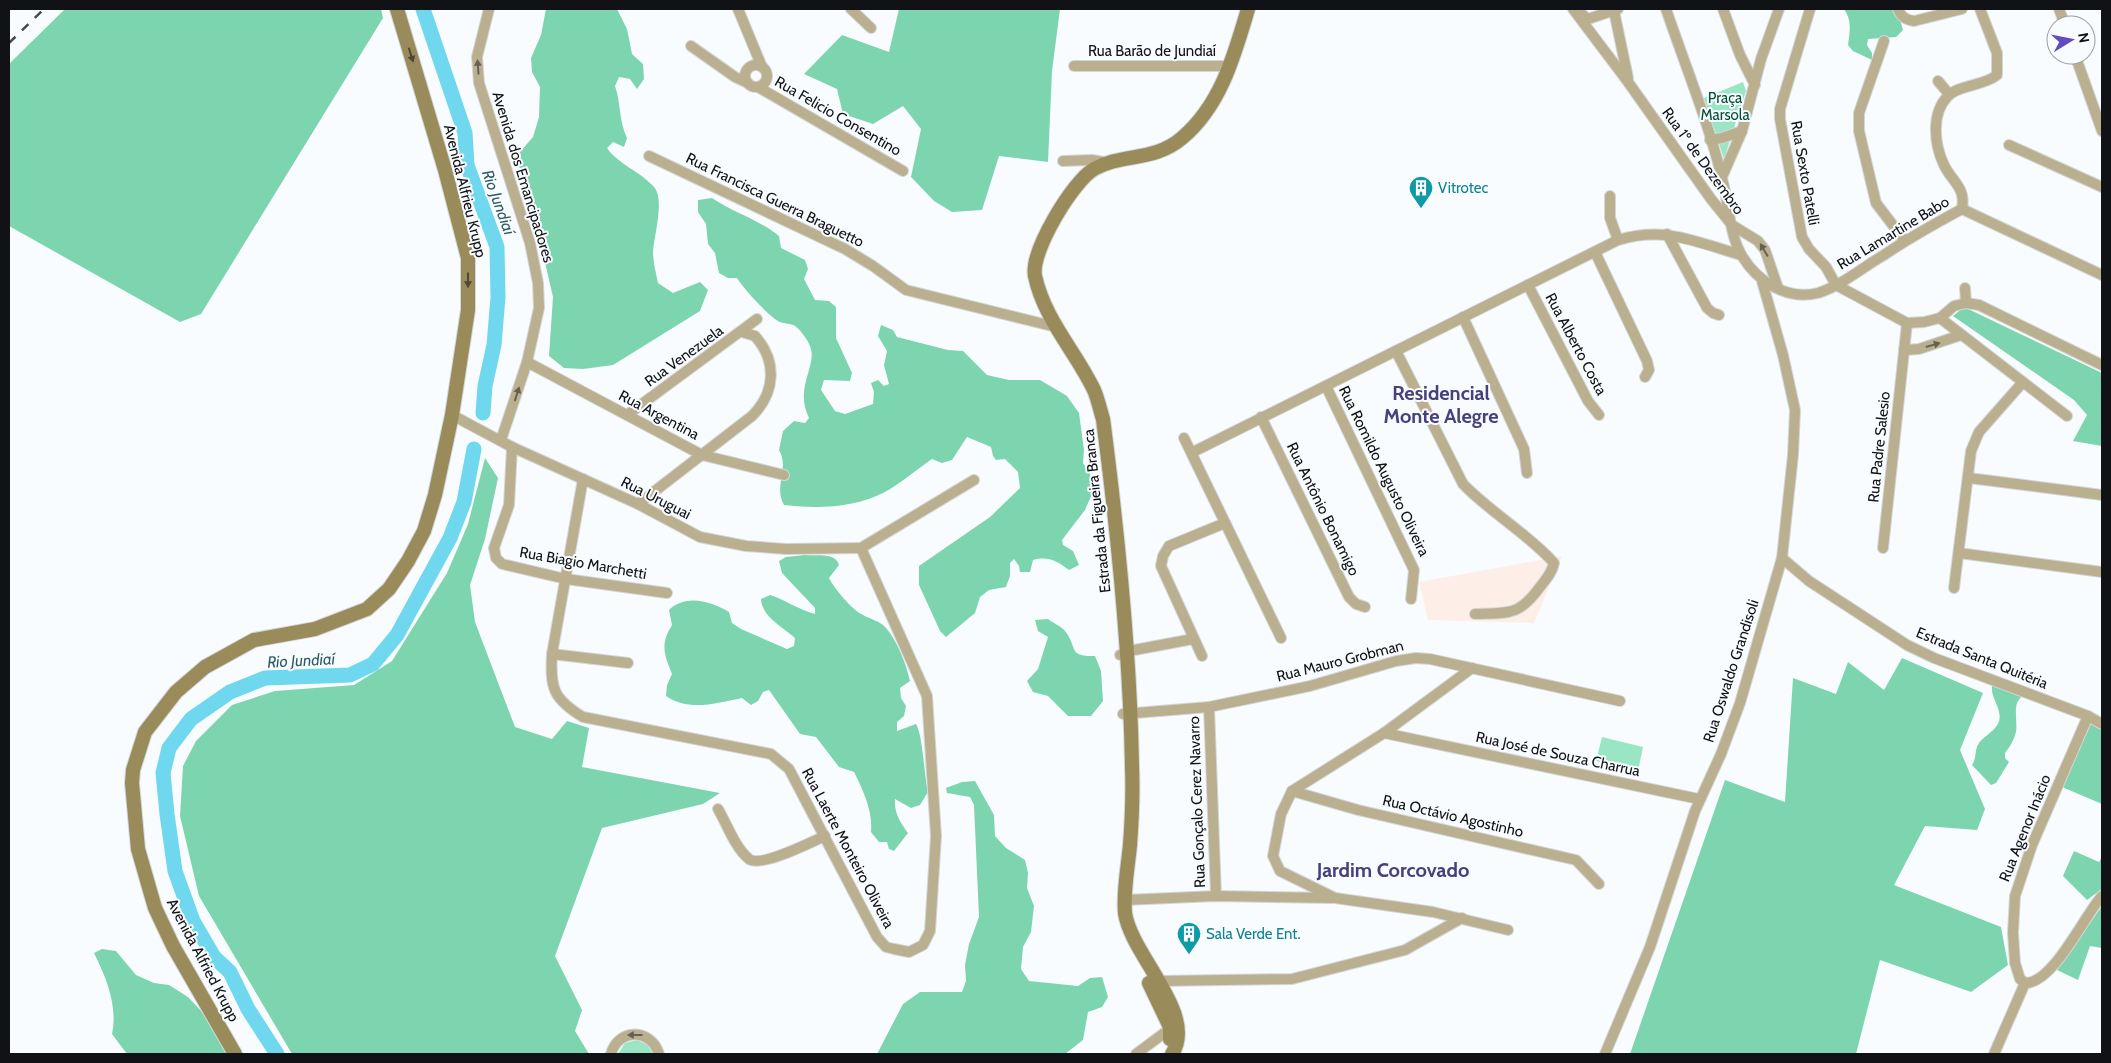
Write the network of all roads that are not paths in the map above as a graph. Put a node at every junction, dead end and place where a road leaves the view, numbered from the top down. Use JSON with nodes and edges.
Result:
{"nodes":[{"id":1,"x":397,"y":9,"type":"edge"},
{"id":2,"x":489,"y":9,"type":"edge"},
{"id":3,"x":738,"y":9,"type":"edge"},
{"id":4,"x":851,"y":9,"type":"edge"},
{"id":5,"x":1248,"y":9,"type":"edge"},
{"id":6,"x":1574,"y":9,"type":"edge"},
{"id":7,"x":1581,"y":9,"type":"edge"},
{"id":8,"x":1666,"y":9,"type":"edge"},
{"id":9,"x":1723,"y":9,"type":"edge"},
{"id":10,"x":1779,"y":9,"type":"edge"},
{"id":11,"x":1810,"y":9,"type":"edge"},
{"id":12,"x":1898,"y":9,"type":"edge"},
{"id":13,"x":1962,"y":9,"type":"edge"},
{"id":14,"x":1980,"y":9,"type":"edge"},
{"id":15,"x":1616,"y":10,"type":"edge"},
{"id":16,"x":1588,"y":19,"type":"junction"},
{"id":17,"x":871,"y":28,"type":"dead end"},
{"id":18,"x":1884,"y":41,"type":"dead end"},
{"id":19,"x":752,"y":44,"type":"junction"},
{"id":20,"x":691,"y":46,"type":"dead end"},
{"id":21,"x":1602,"y":47,"type":"junction"},
{"id":22,"x":1740,"y":55,"type":"junction"},
{"id":23,"x":1761,"y":59,"type":"junction"},
{"id":24,"x":2079,"y":65,"type":"edge"},
{"id":25,"x":1074,"y":66,"type":"dead end"},
{"id":26,"x":1231,"y":66,"type":"junction"},
{"id":27,"x":762,"y":67,"type":"junction"},
{"id":28,"x":748,"y":69,"type":"junction"},
{"id":29,"x":729,"y":72,"type":"junction"},
{"id":30,"x":1938,"y":81,"type":"dead end"},
{"id":31,"x":1628,"y":82,"type":"junction"},
{"id":32,"x":1755,"y":84,"type":"junction"},
{"id":33,"x":753,"y":85,"type":"junction"},
{"id":34,"x":1949,"y":94,"type":"junction"},
{"id":35,"x":1742,"y":131,"type":"junction"},
{"id":36,"x":2102,"y":131,"type":"edge"},
{"id":37,"x":1710,"y":140,"type":"junction"},
{"id":38,"x":2009,"y":145,"type":"dead end"},
{"id":39,"x":649,"y":156,"type":"dead end"},
{"id":40,"x":1063,"y":161,"type":"dead end"},
{"id":41,"x":1110,"y":163,"type":"junction"},
{"id":42,"x":902,"y":171,"type":"dead end"},
{"id":43,"x":1722,"y":177,"type":"junction"},
{"id":44,"x":2102,"y":187,"type":"edge"},
{"id":45,"x":1610,"y":196,"type":"dead end"},
{"id":46,"x":1962,"y":208,"type":"junction"},
{"id":47,"x":1732,"y":225,"type":"junction"},
{"id":48,"x":1666,"y":234,"type":"junction"},
{"id":49,"x":1618,"y":240,"type":"junction"},
{"id":50,"x":1905,"y":241,"type":"junction"},
{"id":51,"x":1595,"y":252,"type":"junction"},
{"id":52,"x":1741,"y":255,"type":"junction"},
{"id":53,"x":2102,"y":275,"type":"edge"},
{"id":54,"x":1762,"y":281,"type":"junction"},
{"id":55,"x":1528,"y":285,"type":"junction"},
{"id":56,"x":1836,"y":285,"type":"junction"},
{"id":57,"x":1778,"y":288,"type":"junction"},
{"id":58,"x":1965,"y":288,"type":"dead end"},
{"id":59,"x":1966,"y":303,"type":"junction"},
{"id":60,"x":1720,"y":315,"type":"dead end"},
{"id":61,"x":1463,"y":317,"type":"junction"},
{"id":62,"x":1940,"y":318,"type":"junction"},
{"id":63,"x":757,"y":319,"type":"dead end"},
{"id":64,"x":1907,"y":323,"type":"junction"},
{"id":65,"x":1056,"y":327,"type":"junction"},
{"id":66,"x":742,"y":332,"type":"junction"},
{"id":67,"x":1961,"y":335,"type":"junction"},
{"id":68,"x":1904,"y":350,"type":"junction"},
{"id":69,"x":1396,"y":351,"type":"junction"},
{"id":70,"x":527,"y":362,"type":"junction"},
{"id":71,"x":2102,"y":364,"type":"edge"},
{"id":72,"x":1646,"y":376,"type":"dead end"},
{"id":73,"x":2023,"y":382,"type":"junction"},
{"id":74,"x":1326,"y":386,"type":"junction"},
{"id":75,"x":452,"y":415,"type":"junction"},
{"id":76,"x":627,"y":415,"type":"junction"},
{"id":77,"x":1599,"y":416,"type":"dead end"},
{"id":78,"x":2067,"y":416,"type":"dead end"},
{"id":79,"x":1261,"y":417,"type":"junction"},
{"id":80,"x":1184,"y":438,"type":"dead end"},
{"id":81,"x":501,"y":440,"type":"junction"},
{"id":82,"x":512,"y":447,"type":"junction"},
{"id":83,"x":1193,"y":452,"type":"junction"},
{"id":84,"x":702,"y":455,"type":"junction"},
{"id":85,"x":1527,"y":473,"type":"dead end"},
{"id":86,"x":784,"y":475,"type":"dead end"},
{"id":87,"x":1969,"y":478,"type":"junction"},
{"id":88,"x":583,"y":479,"type":"junction"},
{"id":89,"x":974,"y":480,"type":"dead end"},
{"id":90,"x":2102,"y":495,"type":"edge"},
{"id":91,"x":638,"y":504,"type":"junction"},
{"id":92,"x":1225,"y":523,"type":"junction"},
{"id":93,"x":861,"y":548,"type":"junction"},
{"id":94,"x":1883,"y":548,"type":"dead end"},
{"id":95,"x":1959,"y":553,"type":"junction"},
{"id":96,"x":1782,"y":558,"type":"junction"},
{"id":97,"x":2102,"y":572,"type":"edge"},
{"id":98,"x":566,"y":579,"type":"junction"},
{"id":99,"x":1954,"y":588,"type":"dead end"},
{"id":100,"x":667,"y":593,"type":"dead end"},
{"id":101,"x":1411,"y":599,"type":"dead end"},
{"id":102,"x":1365,"y":606,"type":"dead end"},
{"id":103,"x":1475,"y":614,"type":"dead end"},
{"id":104,"x":1281,"y":638,"type":"dead end"},
{"id":105,"x":1193,"y":639,"type":"junction"},
{"id":106,"x":1124,"y":653,"type":"junction"},
{"id":107,"x":552,"y":654,"type":"junction"},
{"id":108,"x":1202,"y":656,"type":"dead end"},
{"id":109,"x":628,"y":663,"type":"dead end"},
{"id":110,"x":1472,"y":668,"type":"junction"},
{"id":111,"x":1620,"y":702,"type":"dead end"},
{"id":112,"x":1209,"y":707,"type":"junction"},
{"id":113,"x":1127,"y":713,"type":"junction"},
{"id":114,"x":2088,"y":716,"type":"junction"},
{"id":115,"x":1399,"y":722,"type":"junction"},
{"id":116,"x":2102,"y":724,"type":"edge"},
{"id":117,"x":1384,"y":733,"type":"junction"},
{"id":118,"x":1411,"y":739,"type":"junction"},
{"id":119,"x":1292,"y":791,"type":"junction"},
{"id":120,"x":1699,"y":799,"type":"junction"},
{"id":121,"x":718,"y":809,"type":"dead end"},
{"id":122,"x":825,"y":836,"type":"junction"},
{"id":123,"x":1599,"y":884,"type":"dead end"},
{"id":124,"x":1216,"y":896,"type":"junction"},
{"id":125,"x":2102,"y":896,"type":"edge"},
{"id":126,"x":1335,"y":898,"type":"junction"},
{"id":127,"x":1125,"y":900,"type":"junction"},
{"id":128,"x":1462,"y":918,"type":"junction"},
{"id":129,"x":1508,"y":930,"type":"dead end"},
{"id":130,"x":1158,"y":982,"type":"junction"},
{"id":131,"x":2025,"y":983,"type":"junction"},
{"id":132,"x":1174,"y":1026,"type":"junction"},
{"id":133,"x":236,"y":1054,"type":"edge"},
{"id":134,"x":611,"y":1054,"type":"edge"},
{"id":135,"x":659,"y":1054,"type":"edge"},
{"id":136,"x":1136,"y":1054,"type":"edge"},
{"id":137,"x":1164,"y":1054,"type":"edge"},
{"id":138,"x":1172,"y":1054,"type":"edge"},
{"id":139,"x":1605,"y":1054,"type":"edge"},
{"id":140,"x":1994,"y":1054,"type":"edge"}],
"edges":[{"from":1,"to":75,"type":"main road","name":"Avenida Alfrieu Krupp","one_way":true},
{"from":70,"to":2,"type":"street","name":"Avenida dos Emancipadores","one_way":true},
{"from":3,"to":19,"type":"street"},
{"from":4,"to":17,"type":"street"},
{"from":5,"to":26,"type":"main road","name":"Estrada da Figueira Branca"},
{"from":6,"to":16,"type":"street"},
{"from":6,"to":21,"type":"street","name":"Rua 1º de Dezembro"},
{"from":7,"to":16,"type":"street","name":"Rua 1º de Dezembro"},
{"from":8,"to":37,"type":"street"},
{"from":9,"to":22,"type":"street"},
{"from":10,"to":23,"type":"street"},
{"from":11,"to":56,"type":"street","name":"Rua Sexto Patelli"},
{"from":12,"to":13,"type":"street"},
{"from":14,"to":34,"type":"street"},
{"from":15,"to":16,"type":"street"},
{"from":15,"to":31,"type":"street"},
{"from":16,"to":21,"type":"street","name":"Rua 1º de Dezembro"},
{"from":18,"to":50,"type":"street"},
{"from":19,"to":27,"type":"street"},
{"from":19,"to":28,"type":"street"},
{"from":20,"to":29,"type":"street","name":"Rua Felicio Consentino"},
{"from":21,"to":31,"type":"street","name":"Rua 1º de Dezembro"},
{"from":22,"to":23,"type":"street"},
{"from":22,"to":32,"type":"street"},
{"from":23,"to":32,"type":"street"},
{"from":24,"to":36,"type":"street"},
{"from":25,"to":26,"type":"street","name":"Rua Barão de Jundiaí"},
{"from":26,"to":41,"type":"main road","name":"Estrada da Figueira Branca"},
{"from":27,"to":28,"type":"street"},
{"from":27,"to":33,"type":"street"},
{"from":28,"to":29,"type":"street"},
{"from":28,"to":33,"type":"street"},
{"from":29,"to":33,"type":"street","name":"Rua Felicio Consentino"},
{"from":30,"to":34,"type":"street"},
{"from":31,"to":47,"type":"street","name":"Rua 1º de Dezembro"},
{"from":32,"to":35,"type":"street"},
{"from":33,"to":42,"type":"street","name":"Rua Felicio Consentino"},
{"from":34,"to":46,"type":"street"},
{"from":35,"to":37,"type":"street"},
{"from":35,"to":43,"type":"street"},
{"from":37,"to":43,"type":"street"},
{"from":38,"to":44,"type":"street"},
{"from":39,"to":65,"type":"street","name":"Rua Francisca Guerra Braguetto"},
{"from":40,"to":41,"type":"street"},
{"from":41,"to":65,"type":"main road","name":"Estrada da Figueira Branca"},
{"from":43,"to":47,"type":"street"},
{"from":45,"to":49,"type":"street"},
{"from":46,"to":50,"type":"street","name":"Rua Lamartine Babo"},
{"from":46,"to":53,"type":"street","name":"Rua Lamartine Babo"},
{"from":47,"to":52,"type":"street","name":"Rua 1º de Dezembro"},
{"from":57,"to":47,"type":"street","one_way":true},
{"from":48,"to":49,"type":"street"},
{"from":48,"to":52,"type":"street"},
{"from":48,"to":60,"type":"street"},
{"from":49,"to":51,"type":"street"},
{"from":50,"to":56,"type":"street","name":"Rua Lamartine Babo"},
{"from":51,"to":55,"type":"street"},
{"from":51,"to":72,"type":"street"},
{"from":52,"to":54,"type":"street","name":"Rua 1º de Dezembro"},
{"from":54,"to":57,"type":"street","name":"Rua 1º de Dezembro"},
{"from":54,"to":96,"type":"street","name":"Rua Oswaldo Grandisoli"},
{"from":55,"to":61,"type":"street"},
{"from":55,"to":77,"type":"street","name":"Rua Alberto Costa"},
{"from":56,"to":57,"type":"street","name":"Rua 1º de Dezembro"},
{"from":56,"to":64,"type":"street"},
{"from":58,"to":59,"type":"street"},
{"from":59,"to":62,"type":"street"},
{"from":59,"to":71,"type":"street"},
{"from":61,"to":69,"type":"street"},
{"from":61,"to":85,"type":"street"},
{"from":62,"to":64,"type":"street"},
{"from":62,"to":67,"type":"street"},
{"from":63,"to":66,"type":"street","name":"Rua Venezuela"},
{"from":64,"to":68,"type":"street","name":"Rua Padre Salesio"},
{"from":65,"to":106,"type":"main road","name":"Estrada da Figueira Branca"},
{"from":66,"to":76,"type":"street","name":"Rua Venezuela"},
{"from":66,"to":84,"type":"street"},
{"from":68,"to":67,"type":"street","one_way":true},
{"from":67,"to":73,"type":"street"},
{"from":68,"to":94,"type":"street","name":"Rua Padre Salesio"},
{"from":69,"to":74,"type":"street"},
{"from":69,"to":103,"type":"street"},
{"from":70,"to":76,"type":"street","name":"Rua Argentina"},
{"from":81,"to":70,"type":"street","name":"Avenida dos Emancipadores","one_way":true},
{"from":73,"to":78,"type":"street"},
{"from":73,"to":87,"type":"street"},
{"from":74,"to":79,"type":"street"},
{"from":74,"to":101,"type":"street","name":"Rua Romildo Augusto Oliveira"},
{"from":75,"to":81,"type":"street","name":"Rua Uruguai"},
{"from":75,"to":133,"type":"main road","name":"Avenida Alfried Krupp"},
{"from":76,"to":84,"type":"street","name":"Rua Argentina"},
{"from":79,"to":83,"type":"street"},
{"from":79,"to":102,"type":"street","name":"Rua Antônio Bonamigo"},
{"from":80,"to":83,"type":"street"},
{"from":81,"to":82,"type":"street","name":"Rua Uruguai"},
{"from":82,"to":88,"type":"street","name":"Rua Uruguai"},
{"from":82,"to":98,"type":"street","name":"Rua Biagio Marchetti"},
{"from":83,"to":92,"type":"street"},
{"from":84,"to":86,"type":"street","name":"Rua Argentina"},
{"from":84,"to":91,"type":"street"},
{"from":87,"to":90,"type":"street"},
{"from":87,"to":95,"type":"street"},
{"from":88,"to":91,"type":"street","name":"Rua Uruguai"},
{"from":88,"to":98,"type":"street","name":"Rua Laerte Monteiro Oliveira"},
{"from":89,"to":93,"type":"street"},
{"from":91,"to":93,"type":"street","name":"Rua Uruguai"},
{"from":92,"to":104,"type":"street"},
{"from":92,"to":105,"type":"street"},
{"from":93,"to":122,"type":"street","name":"Rua Laerte Monteiro Oliveira"},
{"from":95,"to":97,"type":"street"},
{"from":95,"to":99,"type":"street"},
{"from":96,"to":114,"type":"street","name":"Estrada Santa Quitéria"},
{"from":96,"to":120,"type":"street","name":"Rua Oswaldo Grandisoli"},
{"from":98,"to":100,"type":"street","name":"Rua Biagio Marchetti"},
{"from":98,"to":107,"type":"street","name":"Rua Laerte Monteiro Oliveira"},
{"from":105,"to":106,"type":"street"},
{"from":105,"to":108,"type":"street"},
{"from":106,"to":113,"type":"main road","name":"Estrada da Figueira Branca"},
{"from":107,"to":109,"type":"street"},
{"from":107,"to":122,"type":"street","name":"Rua Laerte Monteiro Oliveira"},
{"from":110,"to":111,"type":"street","name":"Rua Mauro Grobman"},
{"from":110,"to":112,"type":"street","name":"Rua Mauro Grobman"},
{"from":110,"to":115,"type":"street"},
{"from":112,"to":113,"type":"street","name":"Rua Mauro Grobman"},
{"from":112,"to":124,"type":"street","name":"Rua Gonçalo Cerez Navarro"},
{"from":113,"to":127,"type":"main road","name":"Estrada da Figueira Branca"},
{"from":113,"to":132,"type":"main road"},
{"from":114,"to":116,"type":"street","name":"Estrada Santa Quitéria"},
{"from":114,"to":131,"type":"street","name":"Rua Agenor Inácio"},
{"from":115,"to":117,"type":"street"},
{"from":115,"to":118,"type":"street"},
{"from":117,"to":118,"type":"street","name":"Rua José de Souza Charrua"},
{"from":117,"to":119,"type":"street"},
{"from":118,"to":120,"type":"street","name":"Rua José de Souza Charrua"},
{"from":119,"to":123,"type":"street","name":"Rua Octávio Agostinho"},
{"from":119,"to":126,"type":"street"},
{"from":120,"to":139,"type":"street","name":"Rua Oswaldo Grandisoli"},
{"from":121,"to":122,"type":"street"},
{"from":124,"to":126,"type":"street"},
{"from":124,"to":127,"type":"street"},
{"from":125,"to":131,"type":"street"},
{"from":126,"to":128,"type":"street"},
{"from":127,"to":130,"type":"main road","name":"Estrada da Figueira Branca"},
{"from":128,"to":129,"type":"street"},
{"from":128,"to":130,"type":"street"},
{"from":130,"to":132,"type":"main road","name":"Estrada da Figueira Branca"},
{"from":131,"to":140,"type":"street"},
{"from":132,"to":136,"type":"street"},
{"from":132,"to":137,"type":"main road"},
{"from":132,"to":138,"type":"main road"},
{"from":135,"to":134,"type":"street","one_way":true}]}
